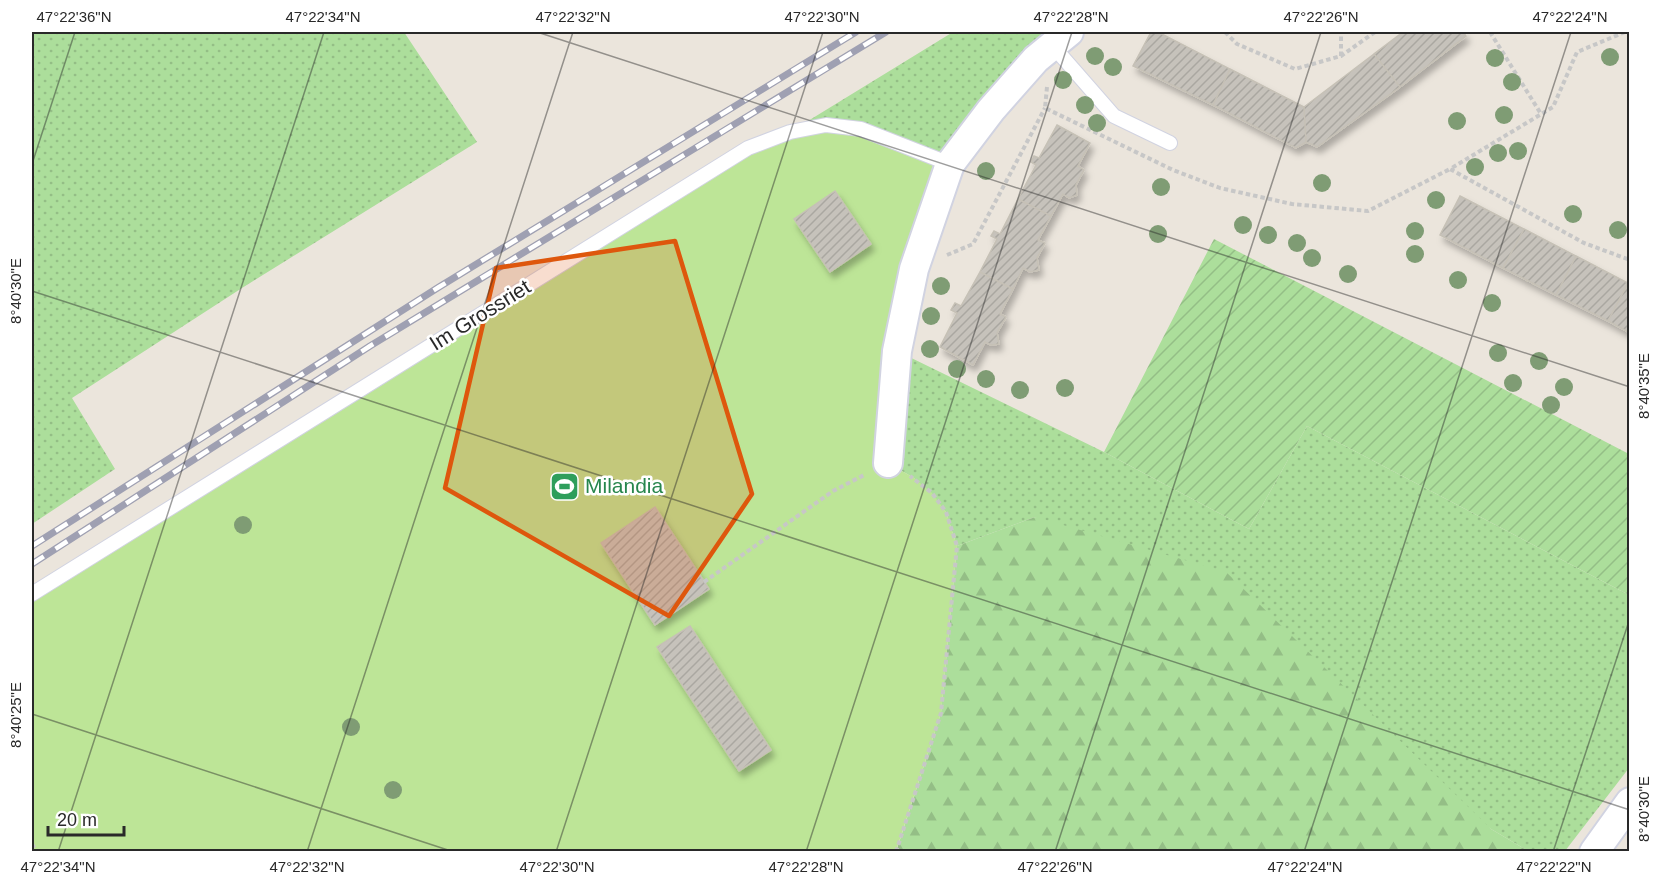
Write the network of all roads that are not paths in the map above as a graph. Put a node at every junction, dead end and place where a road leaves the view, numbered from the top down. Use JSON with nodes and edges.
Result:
{"nodes":[{"id":1,"x":1052,"y":45,"type":"edge"},
{"id":2,"x":1170,"y":143,"type":"dead end"},
{"id":3,"x":950,"y":164,"type":"junction"},
{"id":4,"x":888,"y":463,"type":"road end"},
{"id":5,"x":32,"y":594,"type":"edge"},
{"id":6,"x":1629,"y":802,"type":"edge"},
{"id":7,"x":1594,"y":852,"type":"edge"}],
"edges":[{"from":1,"to":2,"type":"lane"},
{"from":1,"to":3,"type":"street"},
{"from":3,"to":4,"type":"street"},
{"from":3,"to":5,"type":"lane","name":"Im Grossriet"},
{"from":6,"to":7,"type":"street"}]}
